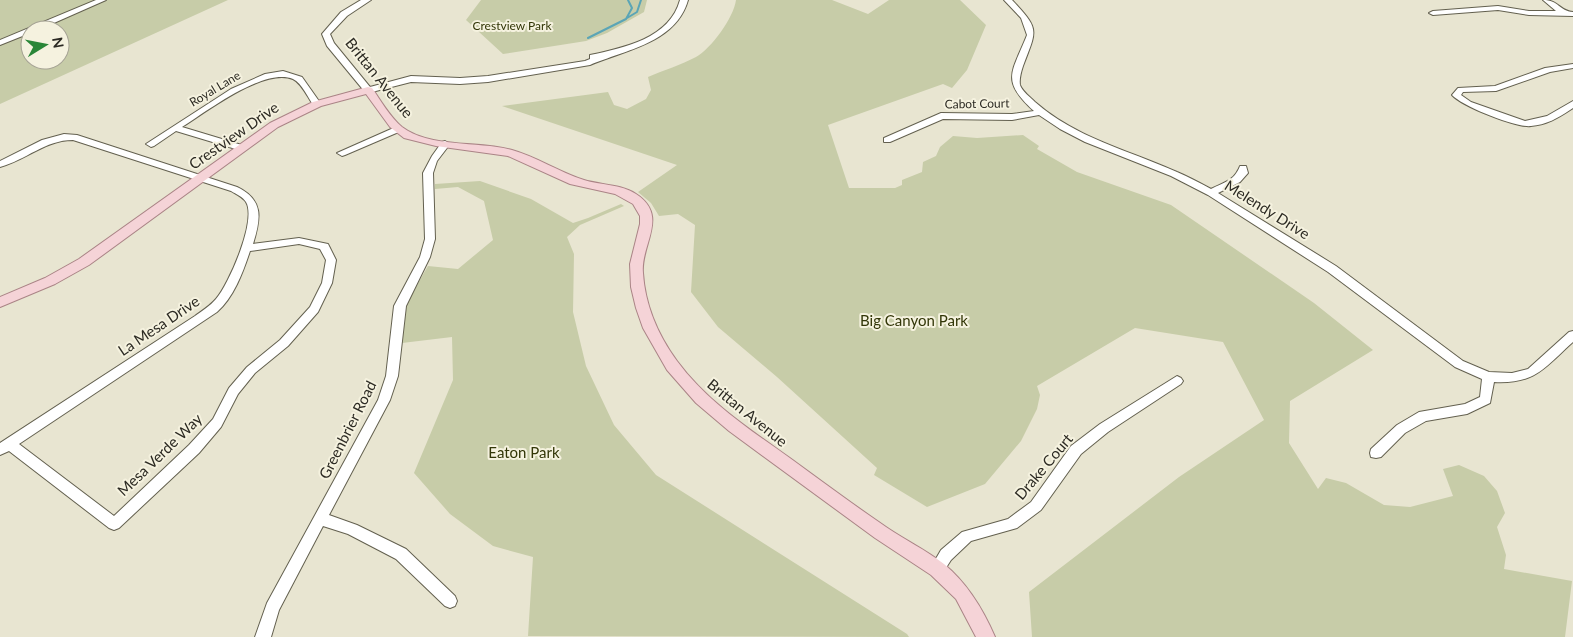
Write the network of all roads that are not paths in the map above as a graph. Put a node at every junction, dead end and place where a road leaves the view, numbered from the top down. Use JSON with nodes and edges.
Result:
{"nodes":[{"id":1,"x":102,"y":0,"type":"edge"},
{"id":2,"x":367,"y":0,"type":"edge"},
{"id":3,"x":684,"y":0,"type":"edge"},
{"id":4,"x":1008,"y":0,"type":"edge"},
{"id":5,"x":1547,"y":0,"type":"edge"},
{"id":6,"x":1433,"y":12,"type":"dead end"},
{"id":7,"x":1563,"y":13,"type":"junction"},
{"id":8,"x":1573,"y":14,"type":"edge"},
{"id":9,"x":54,"y":20,"type":"edge"},
{"id":10,"x":20,"y":34,"type":"edge"},
{"id":11,"x":0,"y":43,"type":"edge"},
{"id":12,"x":1573,"y":66,"type":"edge"},
{"id":13,"x":368,"y":90,"type":"junction"},
{"id":14,"x":316,"y":104,"type":"junction"},
{"id":15,"x":1573,"y":104,"type":"edge"},
{"id":16,"x":1041,"y":112,"type":"junction"},
{"id":17,"x":175,"y":128,"type":"junction"},
{"id":18,"x":398,"y":129,"type":"junction"},
{"id":19,"x":887,"y":140,"type":"dead end"},
{"id":20,"x":151,"y":144,"type":"dead end"},
{"id":21,"x":446,"y":144,"type":"junction"},
{"id":22,"x":242,"y":148,"type":"junction"},
{"id":23,"x":342,"y":153,"type":"dead end"},
{"id":24,"x":0,"y":164,"type":"edge"},
{"id":25,"x":1242,"y":168,"type":"dead end"},
{"id":26,"x":202,"y":178,"type":"junction"},
{"id":27,"x":1211,"y":193,"type":"junction"},
{"id":28,"x":246,"y":248,"type":"junction"},
{"id":29,"x":0,"y":302,"type":"edge"},
{"id":30,"x":1573,"y":335,"type":"edge"},
{"id":31,"x":1488,"y":377,"type":"junction"},
{"id":32,"x":1177,"y":382,"type":"dead end"},
{"id":33,"x":5,"y":447,"type":"edge"},
{"id":34,"x":1376,"y":454,"type":"dead end"},
{"id":35,"x":321,"y":520,"type":"junction"},
{"id":36,"x":937,"y":569,"type":"junction"},
{"id":37,"x":450,"y":601,"type":"dead end"},
{"id":38,"x":263,"y":637,"type":"edge"},
{"id":39,"x":986,"y":637,"type":"edge"}],
"edges":[{"from":1,"to":9,"type":"street"},
{"from":2,"to":13,"type":"street","name":"Brittan Avenue"},
{"from":3,"to":13,"type":"street","name":"Crestview Drive"},
{"from":4,"to":16,"type":"street","name":"Melendy Drive"},
{"from":5,"to":7,"type":"street"},
{"from":6,"to":7,"type":"street"},
{"from":7,"to":8,"type":"street"},
{"from":10,"to":11,"type":"street"},
{"from":12,"to":15,"type":"street"},
{"from":13,"to":14,"type":"main road","name":"Crestview Drive"},
{"from":13,"to":18,"type":"main road","name":"Brittan Avenue"},
{"from":14,"to":17,"type":"street","name":"Royal Lane"},
{"from":14,"to":22,"type":"main road","name":"Crestview Drive"},
{"from":16,"to":19,"type":"street","name":"Cabot Court"},
{"from":16,"to":27,"type":"street","name":"Melendy Drive"},
{"from":17,"to":20,"type":"street","name":"Royal Lane"},
{"from":17,"to":22,"type":"street"},
{"from":18,"to":21,"type":"main road","name":"Brittan Avenue"},
{"from":18,"to":23,"type":"street"},
{"from":21,"to":35,"type":"street","name":"Greenbrier Road"},
{"from":21,"to":36,"type":"main road","name":"Brittan Avenue"},
{"from":22,"to":26,"type":"main road","name":"Crestview Drive"},
{"from":24,"to":26,"type":"street","name":"La Mesa Drive"},
{"from":25,"to":27,"type":"street"},
{"from":26,"to":28,"type":"street","name":"La Mesa Drive"},
{"from":26,"to":29,"type":"main road","name":"Crestview Drive"},
{"from":27,"to":31,"type":"street","name":"Melendy Drive"},
{"from":28,"to":33,"type":"street","name":"La Mesa Drive"},
{"from":28,"to":33,"type":"street","name":"Mesa Verde Way"},
{"from":30,"to":31,"type":"street","name":"Melendy Drive"},
{"from":31,"to":34,"type":"street"},
{"from":32,"to":36,"type":"street","name":"Drake Court"},
{"from":35,"to":37,"type":"street"},
{"from":35,"to":38,"type":"street","name":"Greenbrier Road"},
{"from":36,"to":39,"type":"main road","name":"Brittan Avenue"}]}
